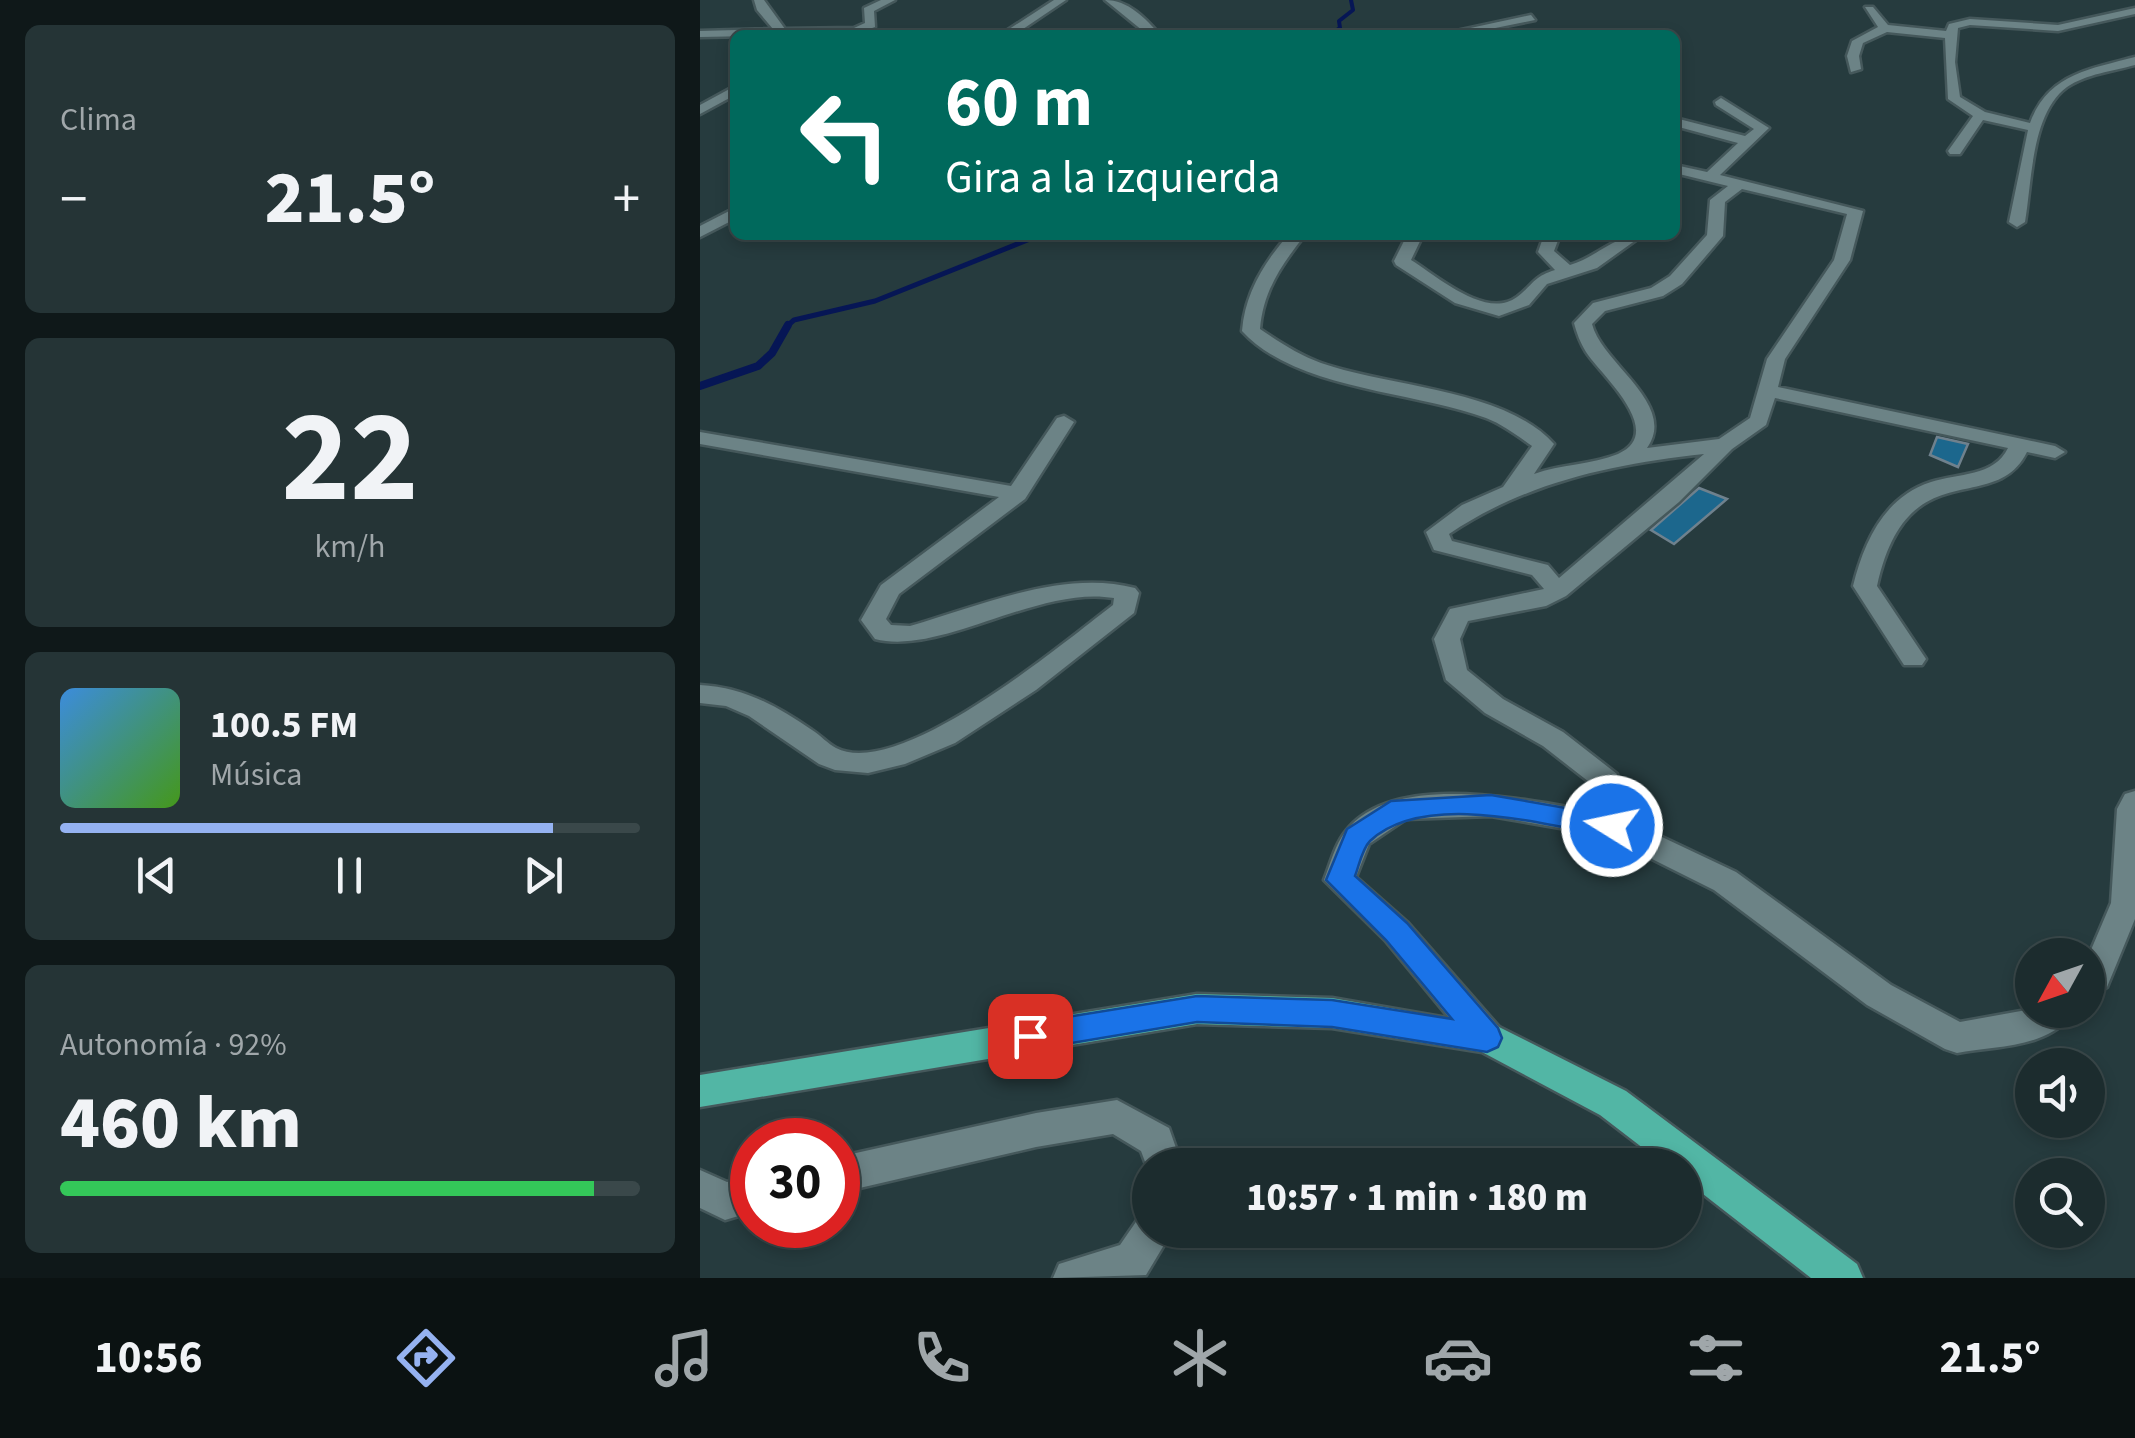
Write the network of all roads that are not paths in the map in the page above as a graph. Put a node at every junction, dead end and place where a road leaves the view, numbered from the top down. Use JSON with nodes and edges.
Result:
{"nodes":[{"id":1,"x":759,"y":0,"type":"edge"},
{"id":2,"x":890,"y":0,"type":"edge"},
{"id":3,"x":1061,"y":0,"type":"edge"},
{"id":4,"x":1110,"y":0,"type":"edge"},
{"id":5,"x":1870,"y":8,"type":"dead end"},
{"id":6,"x":2135,"y":10,"type":"edge"},
{"id":7,"x":1531,"y":18,"type":"dead end"},
{"id":8,"x":1885,"y":28,"type":"junction"},
{"id":9,"x":779,"y":30,"type":"edge"},
{"id":10,"x":870,"y":30,"type":"edge"},
{"id":11,"x":1014,"y":30,"type":"edge"},
{"id":12,"x":1149,"y":30,"type":"edge"},
{"id":13,"x":1470,"y":30,"type":"edge"},
{"id":14,"x":700,"y":34,"type":"edge"},
{"id":15,"x":730,"y":34,"type":"edge"},
{"id":16,"x":1950,"y":35,"type":"junction"},
{"id":17,"x":2135,"y":62,"type":"edge"},
{"id":18,"x":1855,"y":69,"type":"dead end"},
{"id":19,"x":700,"y":90,"type":"edge"},
{"id":20,"x":730,"y":90,"type":"edge"},
{"id":21,"x":730,"y":93,"type":"edge"},
{"id":22,"x":1721,"y":102,"type":"dead end"},
{"id":23,"x":700,"y":110,"type":"edge"},
{"id":24,"x":1980,"y":115,"type":"junction"},
{"id":25,"x":1680,"y":123,"type":"edge"},
{"id":26,"x":2035,"y":128,"type":"junction"},
{"id":27,"x":1748,"y":142,"type":"junction"},
{"id":28,"x":1955,"y":151,"type":"dead end"},
{"id":29,"x":1680,"y":170,"type":"edge"},
{"id":30,"x":1710,"y":177,"type":"junction"},
{"id":31,"x":1740,"y":184,"type":"junction"},
{"id":32,"x":730,"y":216,"type":"edge"},
{"id":33,"x":2018,"y":222,"type":"dead end"},
{"id":34,"x":700,"y":232,"type":"edge"},
{"id":35,"x":1293,"y":240,"type":"edge"},
{"id":36,"x":1412,"y":240,"type":"edge"},
{"id":37,"x":1550,"y":240,"type":"edge"},
{"id":38,"x":1616,"y":242,"type":"edge"},
{"id":39,"x":1566,"y":272,"type":"junction"},
{"id":40,"x":1767,"y":390,"type":"junction"},
{"id":41,"x":1064,"y":422,"type":"dead end"},
{"id":42,"x":700,"y":438,"type":"edge"},
{"id":43,"x":2020,"y":444,"type":"junction"},
{"id":44,"x":1725,"y":445,"type":"junction"},
{"id":45,"x":2055,"y":452,"type":"dead end"},
{"id":46,"x":1628,"y":458,"type":"junction"},
{"id":47,"x":1510,"y":492,"type":"junction"},
{"id":48,"x":1017,"y":494,"type":"junction"},
{"id":49,"x":1558,"y":591,"type":"junction"},
{"id":50,"x":1913,"y":658,"type":"dead end"},
{"id":51,"x":700,"y":694,"type":"edge"},
{"id":52,"x":2135,"y":802,"type":"edge"},
{"id":53,"x":1612,"y":826,"type":"junction"},
{"id":54,"x":2105,"y":953,"type":"edge"},
{"id":55,"x":2015,"y":1028,"type":"edge"},
{"id":56,"x":1487,"y":1038,"type":"junction"},
{"id":57,"x":700,"y":1091,"type":"edge"},
{"id":58,"x":1159,"y":1148,"type":"edge"},
{"id":59,"x":860,"y":1170,"type":"edge"},
{"id":60,"x":700,"y":1188,"type":"edge"},
{"id":61,"x":730,"y":1199,"type":"edge"},
{"id":62,"x":1141,"y":1248,"type":"edge"},
{"id":63,"x":1073,"y":1278,"type":"edge"},
{"id":64,"x":1843,"y":1278,"type":"edge"}],
"edges":[{"from":1,"to":9,"type":"street"},
{"from":2,"to":10,"type":"street"},
{"from":3,"to":11,"type":"street"},
{"from":4,"to":12,"type":"street"},
{"from":5,"to":8,"type":"street"},
{"from":6,"to":16,"type":"street"},
{"from":7,"to":13,"type":"street"},
{"from":8,"to":16,"type":"street"},
{"from":8,"to":18,"type":"street"},
{"from":14,"to":15,"type":"street"},
{"from":16,"to":24,"type":"street"},
{"from":17,"to":26,"type":"street"},
{"from":19,"to":20,"type":"street"},
{"from":21,"to":23,"type":"street"},
{"from":22,"to":27,"type":"street"},
{"from":24,"to":26,"type":"street"},
{"from":24,"to":28,"type":"street"},
{"from":25,"to":27,"type":"street"},
{"from":26,"to":33,"type":"street"},
{"from":27,"to":30,"type":"street"},
{"from":29,"to":30,"type":"street"},
{"from":30,"to":31,"type":"street"},
{"from":31,"to":40,"type":"street"},
{"from":31,"to":46,"type":"street"},
{"from":32,"to":34,"type":"street"},
{"from":35,"to":47,"type":"street"},
{"from":36,"to":39,"type":"street"},
{"from":37,"to":39,"type":"street"},
{"from":38,"to":39,"type":"street"},
{"from":40,"to":43,"type":"street"},
{"from":40,"to":44,"type":"street"},
{"from":41,"to":48,"type":"street"},
{"from":42,"to":48,"type":"street"},
{"from":43,"to":45,"type":"street"},
{"from":43,"to":50,"type":"street"},
{"from":44,"to":46,"type":"street"},
{"from":44,"to":49,"type":"street"},
{"from":46,"to":47,"type":"street"},
{"from":47,"to":49,"type":"street"},
{"from":48,"to":51,"type":"street"},
{"from":49,"to":53,"type":"street"},
{"from":52,"to":54,"type":"street"},
{"from":53,"to":55,"type":"street"},
{"from":53,"to":56,"type":"street"},
{"from":56,"to":57,"type":"main road"},
{"from":56,"to":64,"type":"main road"},
{"from":58,"to":59,"type":"street"},
{"from":60,"to":61,"type":"street"},
{"from":62,"to":63,"type":"street"}]}
